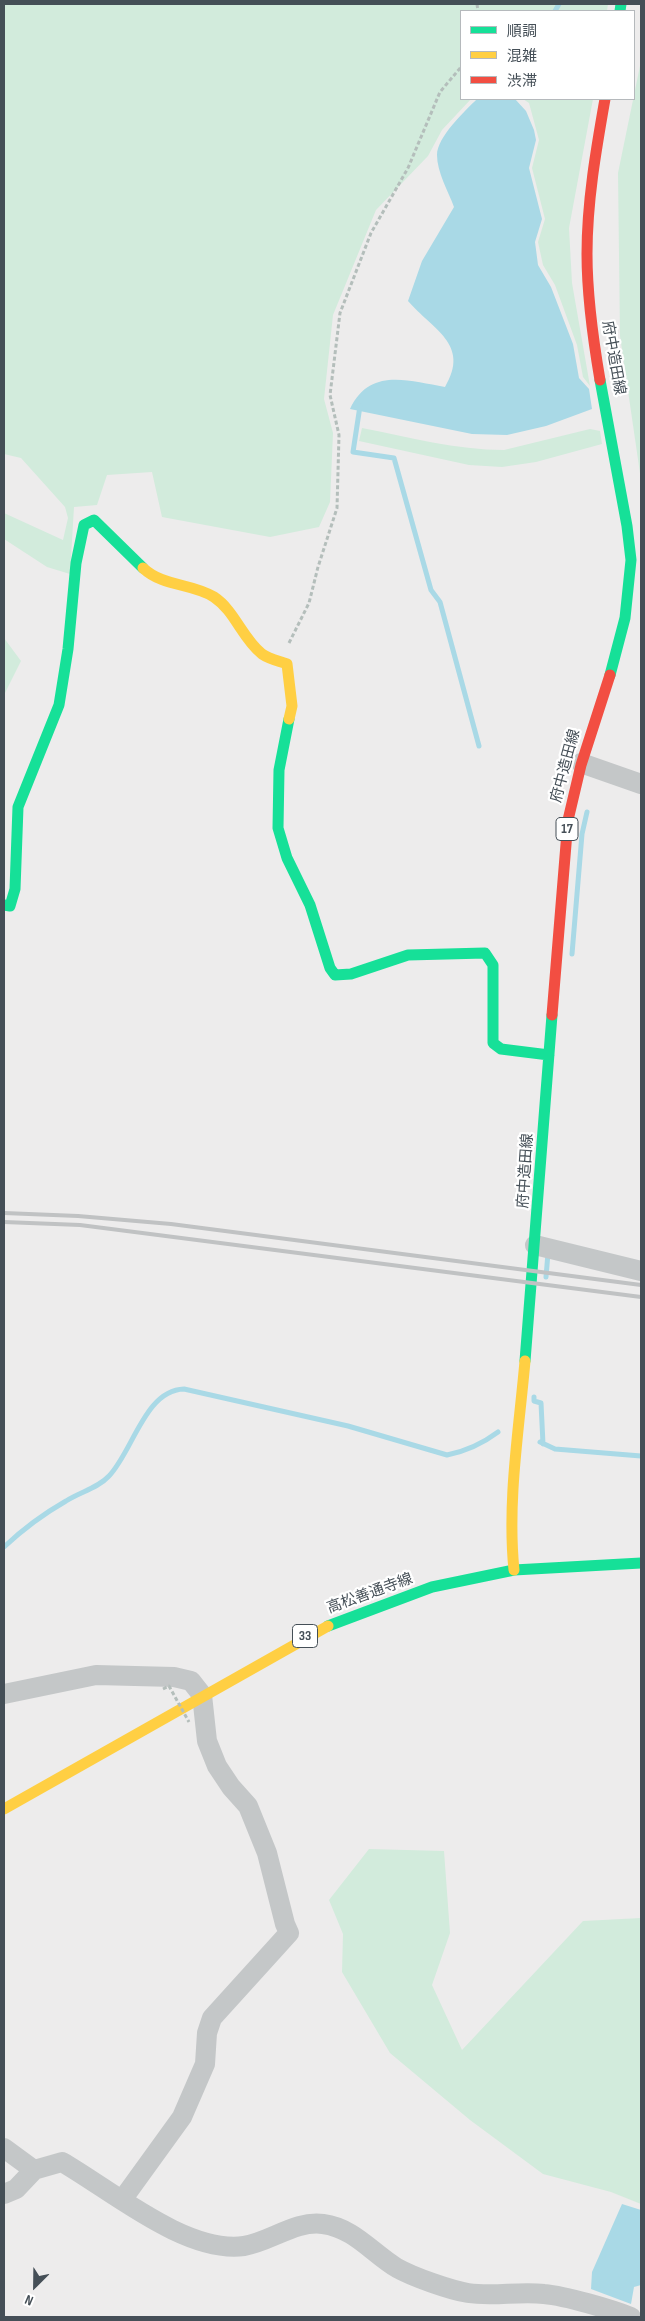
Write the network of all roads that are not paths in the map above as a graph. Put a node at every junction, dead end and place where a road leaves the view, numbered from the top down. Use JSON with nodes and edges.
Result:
{"nodes":[{"id":1,"x":605,"y":100,"type":"edge"},
{"id":2,"x":581,"y":763,"type":"junction"},
{"id":3,"x":641,"y":784,"type":"edge"},
{"id":4,"x":4,"y":905,"type":"edge"},
{"id":5,"x":549,"y":1056,"type":"junction"},
{"id":6,"x":536,"y":1245,"type":"junction"},
{"id":7,"x":641,"y":1271,"type":"edge"},
{"id":8,"x":641,"y":1564,"type":"edge"},
{"id":9,"x":514,"y":1570,"type":"junction"},
{"id":10,"x":4,"y":1694,"type":"edge"},
{"id":11,"x":202,"y":1695,"type":"junction"},
{"id":12,"x":4,"y":1809,"type":"edge"},
{"id":13,"x":4,"y":2148,"type":"edge"},
{"id":14,"x":34,"y":2170,"type":"junction"},
{"id":15,"x":4,"y":2194,"type":"edge"},
{"id":16,"x":122,"y":2200,"type":"junction"},
{"id":17,"x":631,"y":2317,"type":"edge"}],
"edges":[{"from":1,"to":2,"type":"main road","name":"府中造田線","number":"17"},
{"from":2,"to":3,"type":"street"},
{"from":2,"to":5,"type":"main road","name":"府中造田線","number":"17"},
{"from":4,"to":5,"type":"main road"},
{"from":5,"to":6,"type":"main road","name":"府中造田線","number":"17"},
{"from":6,"to":7,"type":"street"},
{"from":6,"to":9,"type":"main road","name":"府中造田線","number":"17"},
{"from":8,"to":9,"type":"main road","name":"高松善通寺線","number":"33"},
{"from":9,"to":11,"type":"main road","name":"高松善通寺線","number":"33"},
{"from":10,"to":11,"type":"street"},
{"from":11,"to":12,"type":"main road","name":"高松善通寺線","number":"33"},
{"from":11,"to":16,"type":"street"},
{"from":13,"to":14,"type":"street"},
{"from":14,"to":15,"type":"street"},
{"from":14,"to":16,"type":"street"},
{"from":16,"to":17,"type":"street"}]}
